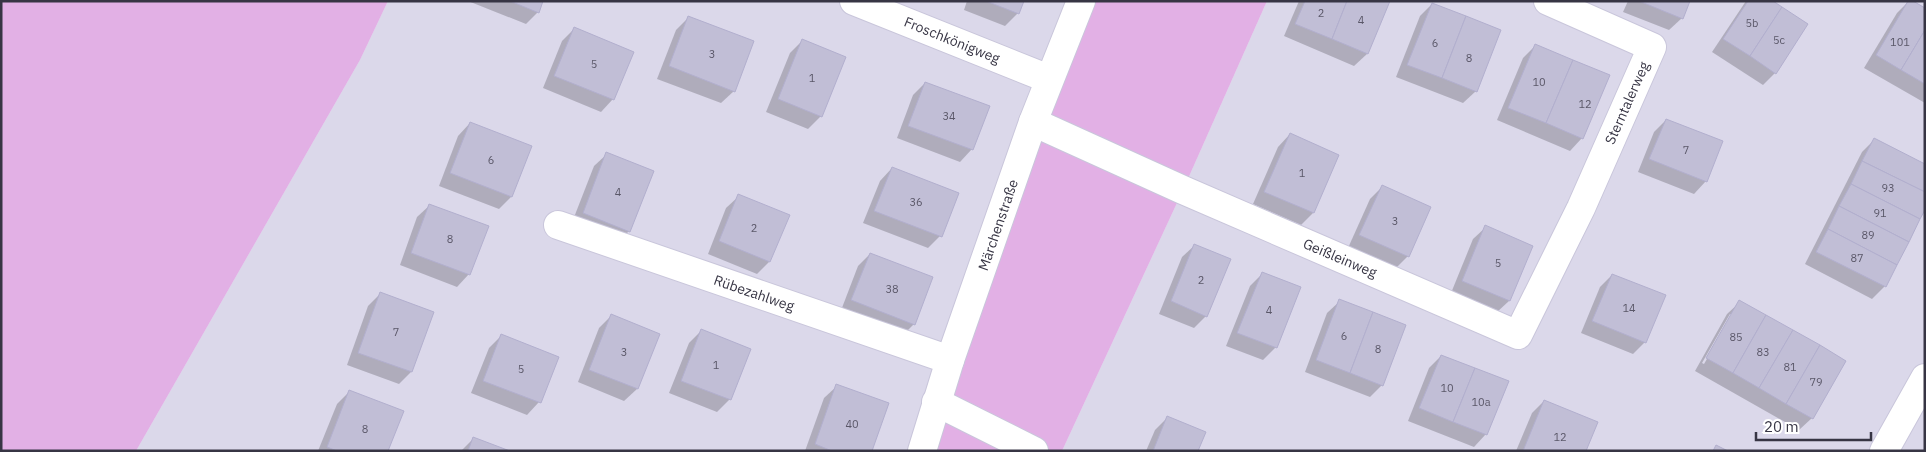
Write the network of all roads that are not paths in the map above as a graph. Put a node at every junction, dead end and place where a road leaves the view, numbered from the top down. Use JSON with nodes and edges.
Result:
{"nodes":[{"id":1,"x":854,"y":1,"type":"edge"},
{"id":2,"x":1081,"y":1,"type":"edge"},
{"id":3,"x":1548,"y":1,"type":"edge"},
{"id":4,"x":1049,"y":80,"type":"junction"},
{"id":5,"x":1033,"y":122,"type":"junction"},
{"id":6,"x":1581,"y":208,"type":"joint"},
{"id":7,"x":558,"y":225,"type":"dead end"},
{"id":8,"x":950,"y":360,"type":"junction"},
{"id":9,"x":1925,"y":378,"type":"edge"},
{"id":10,"x":936,"y":402,"type":"junction"},
{"id":11,"x":922,"y":451,"type":"edge"},
{"id":12,"x":1034,"y":451,"type":"edge"},
{"id":13,"x":1884,"y":451,"type":"edge"}],
"edges":[{"from":1,"to":4,"type":"street","name":"Froschkönigweg"},
{"from":2,"to":4,"type":"street","name":"Märchenstraße"},
{"from":3,"to":6,"type":"street","name":"Sterntalerweg"},
{"from":4,"to":5,"type":"street","name":"Märchenstraße"},
{"from":5,"to":6,"type":"street","name":"Geißleinweg"},
{"from":5,"to":8,"type":"street","name":"Märchenstraße"},
{"from":7,"to":8,"type":"street","name":"Rübezahlweg"},
{"from":8,"to":10,"type":"street","name":"Märchenstraße"},
{"from":9,"to":13,"type":"street"},
{"from":10,"to":11,"type":"street","name":"Märchenstraße"},
{"from":10,"to":12,"type":"street"}]}
